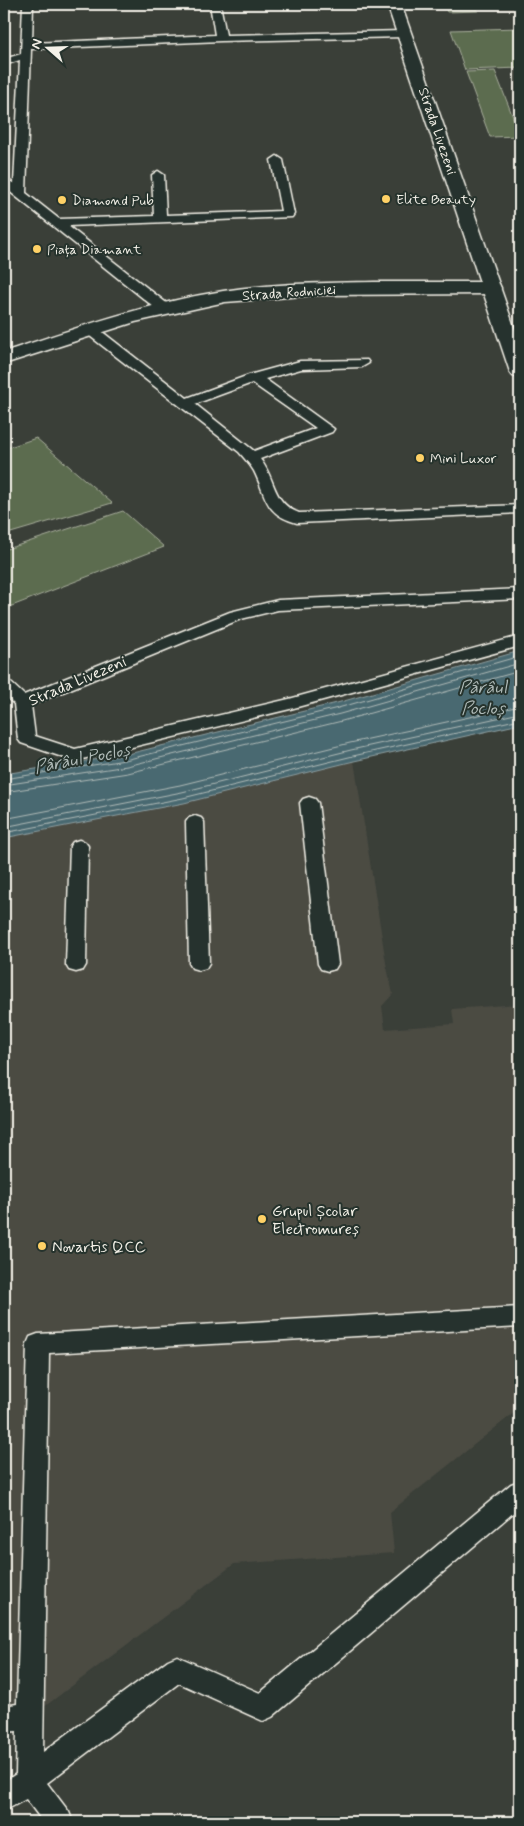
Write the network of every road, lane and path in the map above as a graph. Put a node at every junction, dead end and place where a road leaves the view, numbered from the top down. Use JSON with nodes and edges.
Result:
{"nodes":[{"id":1,"x":28,"y":4,"type":"edge"},
{"id":2,"x":215,"y":4,"type":"edge"},
{"id":3,"x":394,"y":4,"type":"edge"},
{"id":4,"x":404,"y":34,"type":"junction"},
{"id":5,"x":221,"y":38,"type":"junction"},
{"id":6,"x":27,"y":51,"type":"junction"},
{"id":7,"x":4,"y":62,"type":"edge"},
{"id":8,"x":276,"y":160,"type":"dead end"},
{"id":9,"x":158,"y":175,"type":"dead end"},
{"id":10,"x":4,"y":181,"type":"edge"},
{"id":11,"x":20,"y":194,"type":"junction"},
{"id":12,"x":160,"y":219,"type":"junction"},
{"id":13,"x":57,"y":223,"type":"junction"},
{"id":14,"x":492,"y":288,"type":"junction"},
{"id":15,"x":164,"y":308,"type":"junction"},
{"id":16,"x":91,"y":330,"type":"junction"},
{"id":17,"x":12,"y":355,"type":"edge"},
{"id":18,"x":362,"y":362,"type":"dead end"},
{"id":19,"x":520,"y":372,"type":"edge"},
{"id":20,"x":254,"y":378,"type":"junction"},
{"id":21,"x":185,"y":403,"type":"junction"},
{"id":22,"x":251,"y":457,"type":"junction"},
{"id":23,"x":520,"y":509,"type":"edge"},
{"id":24,"x":520,"y":594,"type":"edge"},
{"id":25,"x":520,"y":641,"type":"edge"},
{"id":26,"x":4,"y":686,"type":"edge"},
{"id":27,"x":22,"y":702,"type":"junction"},
{"id":28,"x":309,"y":803,"type":"dead end"},
{"id":29,"x":195,"y":822,"type":"dead end"},
{"id":30,"x":78,"y":846,"type":"dead end"},
{"id":31,"x":199,"y":963,"type":"dead end"},
{"id":32,"x":328,"y":964,"type":"dead end"},
{"id":33,"x":76,"y":965,"type":"dead end"},
{"id":34,"x":520,"y":1317,"type":"edge"},
{"id":35,"x":520,"y":1492,"type":"edge"},
{"id":36,"x":30,"y":1716,"type":"junction"},
{"id":37,"x":4,"y":1718,"type":"edge"},
{"id":38,"x":29,"y":1782,"type":"junction"},
{"id":39,"x":4,"y":1798,"type":"edge"},
{"id":40,"x":59,"y":1822,"type":"edge"}],
"edges":[{"from":1,"to":6,"type":"lane"},
{"from":2,"to":5,"type":"lane"},
{"from":3,"to":4,"type":"main road","name":"Strada Livezeni"},
{"from":4,"to":5,"type":"lane"},
{"from":4,"to":14,"type":"main road","name":"Strada Livezeni"},
{"from":5,"to":6,"type":"lane"},
{"from":6,"to":7,"type":"lane"},
{"from":6,"to":11,"type":"lane"},
{"from":8,"to":12,"type":"lane"},
{"from":9,"to":12,"type":"lane"},
{"from":10,"to":11,"type":"lane"},
{"from":11,"to":13,"type":"lane"},
{"from":12,"to":13,"type":"lane"},
{"from":13,"to":15,"type":"lane"},
{"from":14,"to":15,"type":"main road","name":"Strada Rodniciei"},
{"from":14,"to":19,"type":"main road","name":"Strada Livezeni"},
{"from":15,"to":16,"type":"main road","name":"Strada Rodniciei"},
{"from":16,"to":17,"type":"main road","name":"Strada Rodniciei"},
{"from":16,"to":21,"type":"lane"},
{"from":18,"to":20,"type":"lane"},
{"from":20,"to":21,"type":"lane"},
{"from":20,"to":22,"type":"lane"},
{"from":21,"to":22,"type":"lane"},
{"from":22,"to":23,"type":"lane"},
{"from":24,"to":27,"type":"lane","name":"Strada Livezeni"},
{"from":25,"to":27,"type":"lane","name":"Strada Livezeni"},
{"from":26,"to":27,"type":"lane"},
{"from":28,"to":32,"type":"lane"},
{"from":29,"to":31,"type":"lane"},
{"from":30,"to":33,"type":"lane"},
{"from":34,"to":36,"type":"lane"},
{"from":35,"to":38,"type":"lane"},
{"from":36,"to":37,"type":"lane"},
{"from":36,"to":38,"type":"lane"},
{"from":38,"to":39,"type":"lane"},
{"from":38,"to":40,"type":"lane"}]}
